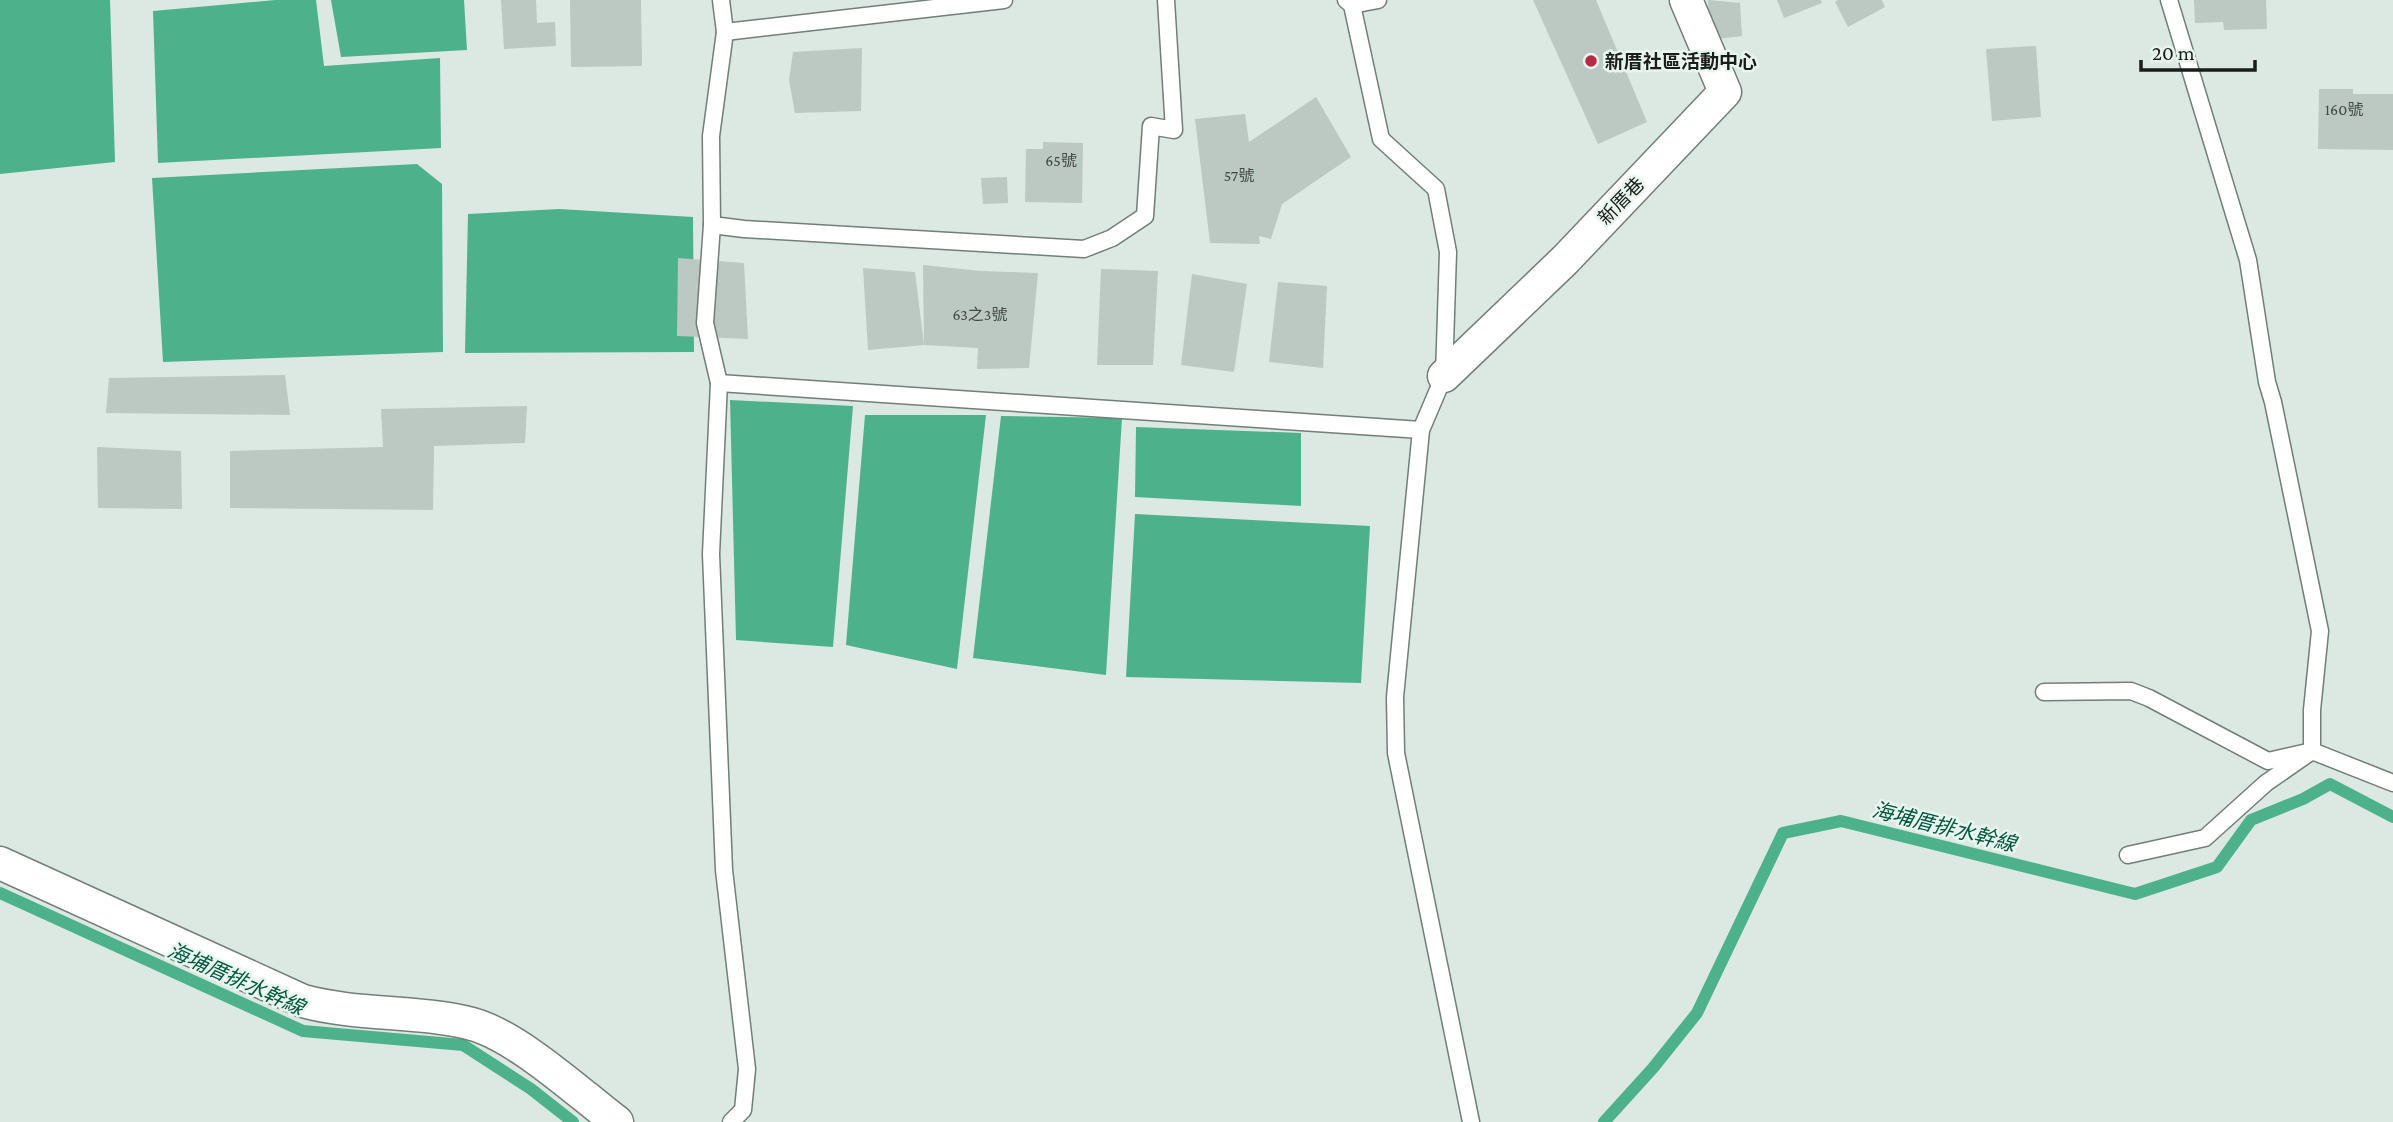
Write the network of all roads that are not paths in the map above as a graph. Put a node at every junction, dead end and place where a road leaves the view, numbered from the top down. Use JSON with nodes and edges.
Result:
{"nodes":[{"id":1,"x":721,"y":0,"type":"edge"},
{"id":2,"x":1004,"y":0,"type":"edge"},
{"id":3,"x":1166,"y":0,"type":"edge"},
{"id":4,"x":1378,"y":0,"type":"edge"},
{"id":5,"x":1686,"y":0,"type":"edge"},
{"id":6,"x":2169,"y":0,"type":"edge"},
{"id":7,"x":1349,"y":2,"type":"edge"},
{"id":8,"x":725,"y":32,"type":"junction"},
{"id":9,"x":712,"y":225,"type":"junction"},
{"id":10,"x":1444,"y":376,"type":"junction"},
{"id":11,"x":719,"y":383,"type":"junction"},
{"id":12,"x":1422,"y":430,"type":"junction"},
{"id":13,"x":2045,"y":692,"type":"dead end"},
{"id":14,"x":2312,"y":751,"type":"junction"},
{"id":15,"x":2393,"y":783,"type":"edge"},
{"id":16,"x":2128,"y":855,"type":"dead end"},
{"id":17,"x":0,"y":863,"type":"edge"},
{"id":18,"x":617,"y":1122,"type":"edge"},
{"id":19,"x":732,"y":1122,"type":"edge"},
{"id":20,"x":1471,"y":1122,"type":"edge"}],
"edges":[{"from":1,"to":8,"type":"lane"},
{"from":2,"to":8,"type":"lane"},
{"from":3,"to":9,"type":"lane"},
{"from":4,"to":7,"type":"lane"},
{"from":5,"to":10,"type":"street","name":"新厝巷"},
{"from":6,"to":14,"type":"lane"},
{"from":7,"to":10,"type":"lane"},
{"from":8,"to":9,"type":"lane"},
{"from":9,"to":11,"type":"lane"},
{"from":10,"to":12,"type":"lane"},
{"from":11,"to":12,"type":"lane"},
{"from":11,"to":19,"type":"lane"},
{"from":12,"to":20,"type":"lane"},
{"from":13,"to":14,"type":"lane"},
{"from":14,"to":15,"type":"lane"},
{"from":14,"to":16,"type":"lane"},
{"from":17,"to":18,"type":"street"}]}
